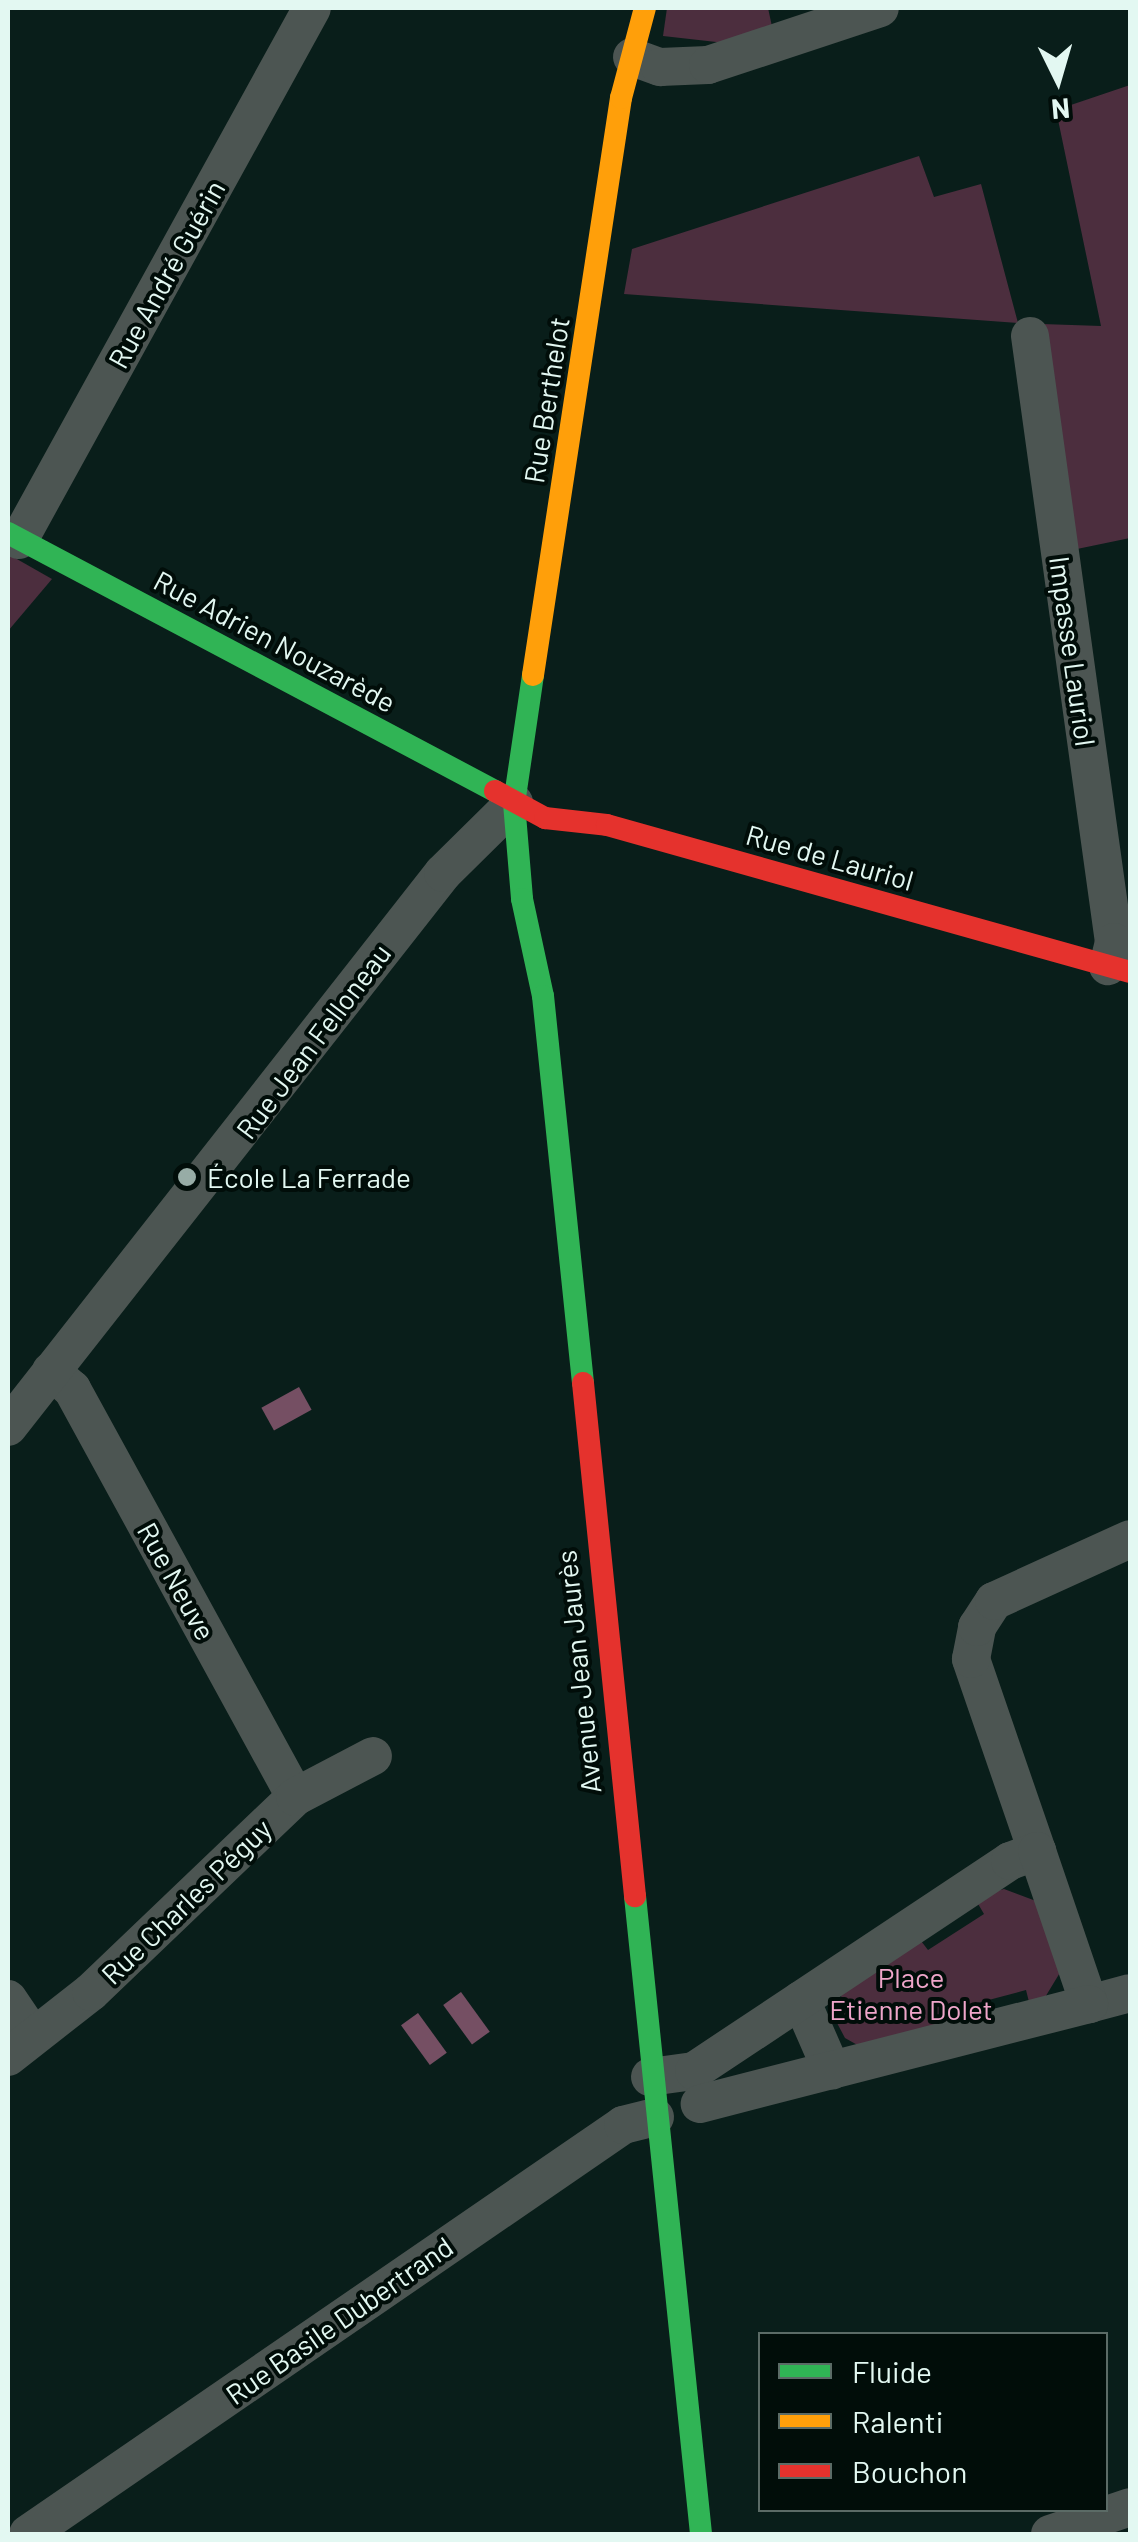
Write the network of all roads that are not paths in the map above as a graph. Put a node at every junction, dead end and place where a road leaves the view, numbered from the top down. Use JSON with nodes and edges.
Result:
{"nodes":[{"id":1,"x":312,"y":8,"type":"edge"},
{"id":2,"x":645,"y":8,"type":"edge"},
{"id":3,"x":880,"y":8,"type":"edge"},
{"id":4,"x":632,"y":57,"type":"junction"},
{"id":5,"x":1030,"y":336,"type":"dead end"},
{"id":6,"x":13,"y":537,"type":"edge"},
{"id":7,"x":514,"y":804,"type":"junction"},
{"id":8,"x":1119,"y":969,"type":"edge"},
{"id":9,"x":51,"y":1372,"type":"junction"},
{"id":10,"x":8,"y":1427,"type":"edge"},
{"id":11,"x":1130,"y":1538,"type":"edge"},
{"id":12,"x":373,"y":1756,"type":"dead end"},
{"id":13,"x":295,"y":1797,"type":"junction"},
{"id":14,"x":1037,"y":1851,"type":"junction"},
{"id":15,"x":1130,"y":1993,"type":"edge"},
{"id":16,"x":8,"y":1999,"type":"edge"},
{"id":17,"x":801,"y":2000,"type":"junction"},
{"id":18,"x":1089,"y":2004,"type":"junction"},
{"id":19,"x":19,"y":2045,"type":"edge"},
{"id":20,"x":832,"y":2071,"type":"junction"},
{"id":21,"x":650,"y":2077,"type":"junction"},
{"id":22,"x":700,"y":2104,"type":"dead end"},
{"id":23,"x":655,"y":2117,"type":"junction"},
{"id":24,"x":1130,"y":2507,"type":"edge"},
{"id":25,"x":28,"y":2534,"type":"edge"},
{"id":26,"x":701,"y":2534,"type":"edge"},
{"id":27,"x":1050,"y":2534,"type":"edge"}],
"edges":[{"from":1,"to":6,"type":"street","name":"Rue André Guérin"},
{"from":2,"to":4,"type":"street","name":"Rue Berthelot"},
{"from":3,"to":4,"type":"street"},
{"from":4,"to":7,"type":"street","name":"Rue Berthelot"},
{"from":5,"to":8,"type":"street","name":"Impasse Lauriol"},
{"from":6,"to":7,"type":"street","name":"Rue Adrien Nouzarède"},
{"from":7,"to":8,"type":"street","name":"Rue de Lauriol"},
{"from":7,"to":9,"type":"street","name":"Rue Jean Felloneau"},
{"from":7,"to":21,"type":"street","name":"Avenue Jean Jaurès"},
{"from":9,"to":10,"type":"street","name":"Rue Jean Felloneau"},
{"from":9,"to":13,"type":"street","name":"Rue Neuve"},
{"from":11,"to":14,"type":"street"},
{"from":12,"to":13,"type":"street","name":"Rue Charles Péguy"},
{"from":13,"to":19,"type":"street","name":"Rue Charles Péguy"},
{"from":14,"to":17,"type":"street"},
{"from":14,"to":18,"type":"street"},
{"from":15,"to":18,"type":"street"},
{"from":16,"to":19,"type":"street"},
{"from":17,"to":20,"type":"street"},
{"from":17,"to":21,"type":"street"},
{"from":18,"to":20,"type":"street"},
{"from":20,"to":22,"type":"street"},
{"from":21,"to":23,"type":"street","name":"Avenue Jean Jaurès"},
{"from":23,"to":25,"type":"street","name":"Rue Basile Dubertrand"},
{"from":23,"to":26,"type":"street","name":"Avenue Jean Jaurès"},
{"from":24,"to":27,"type":"street"}]}
